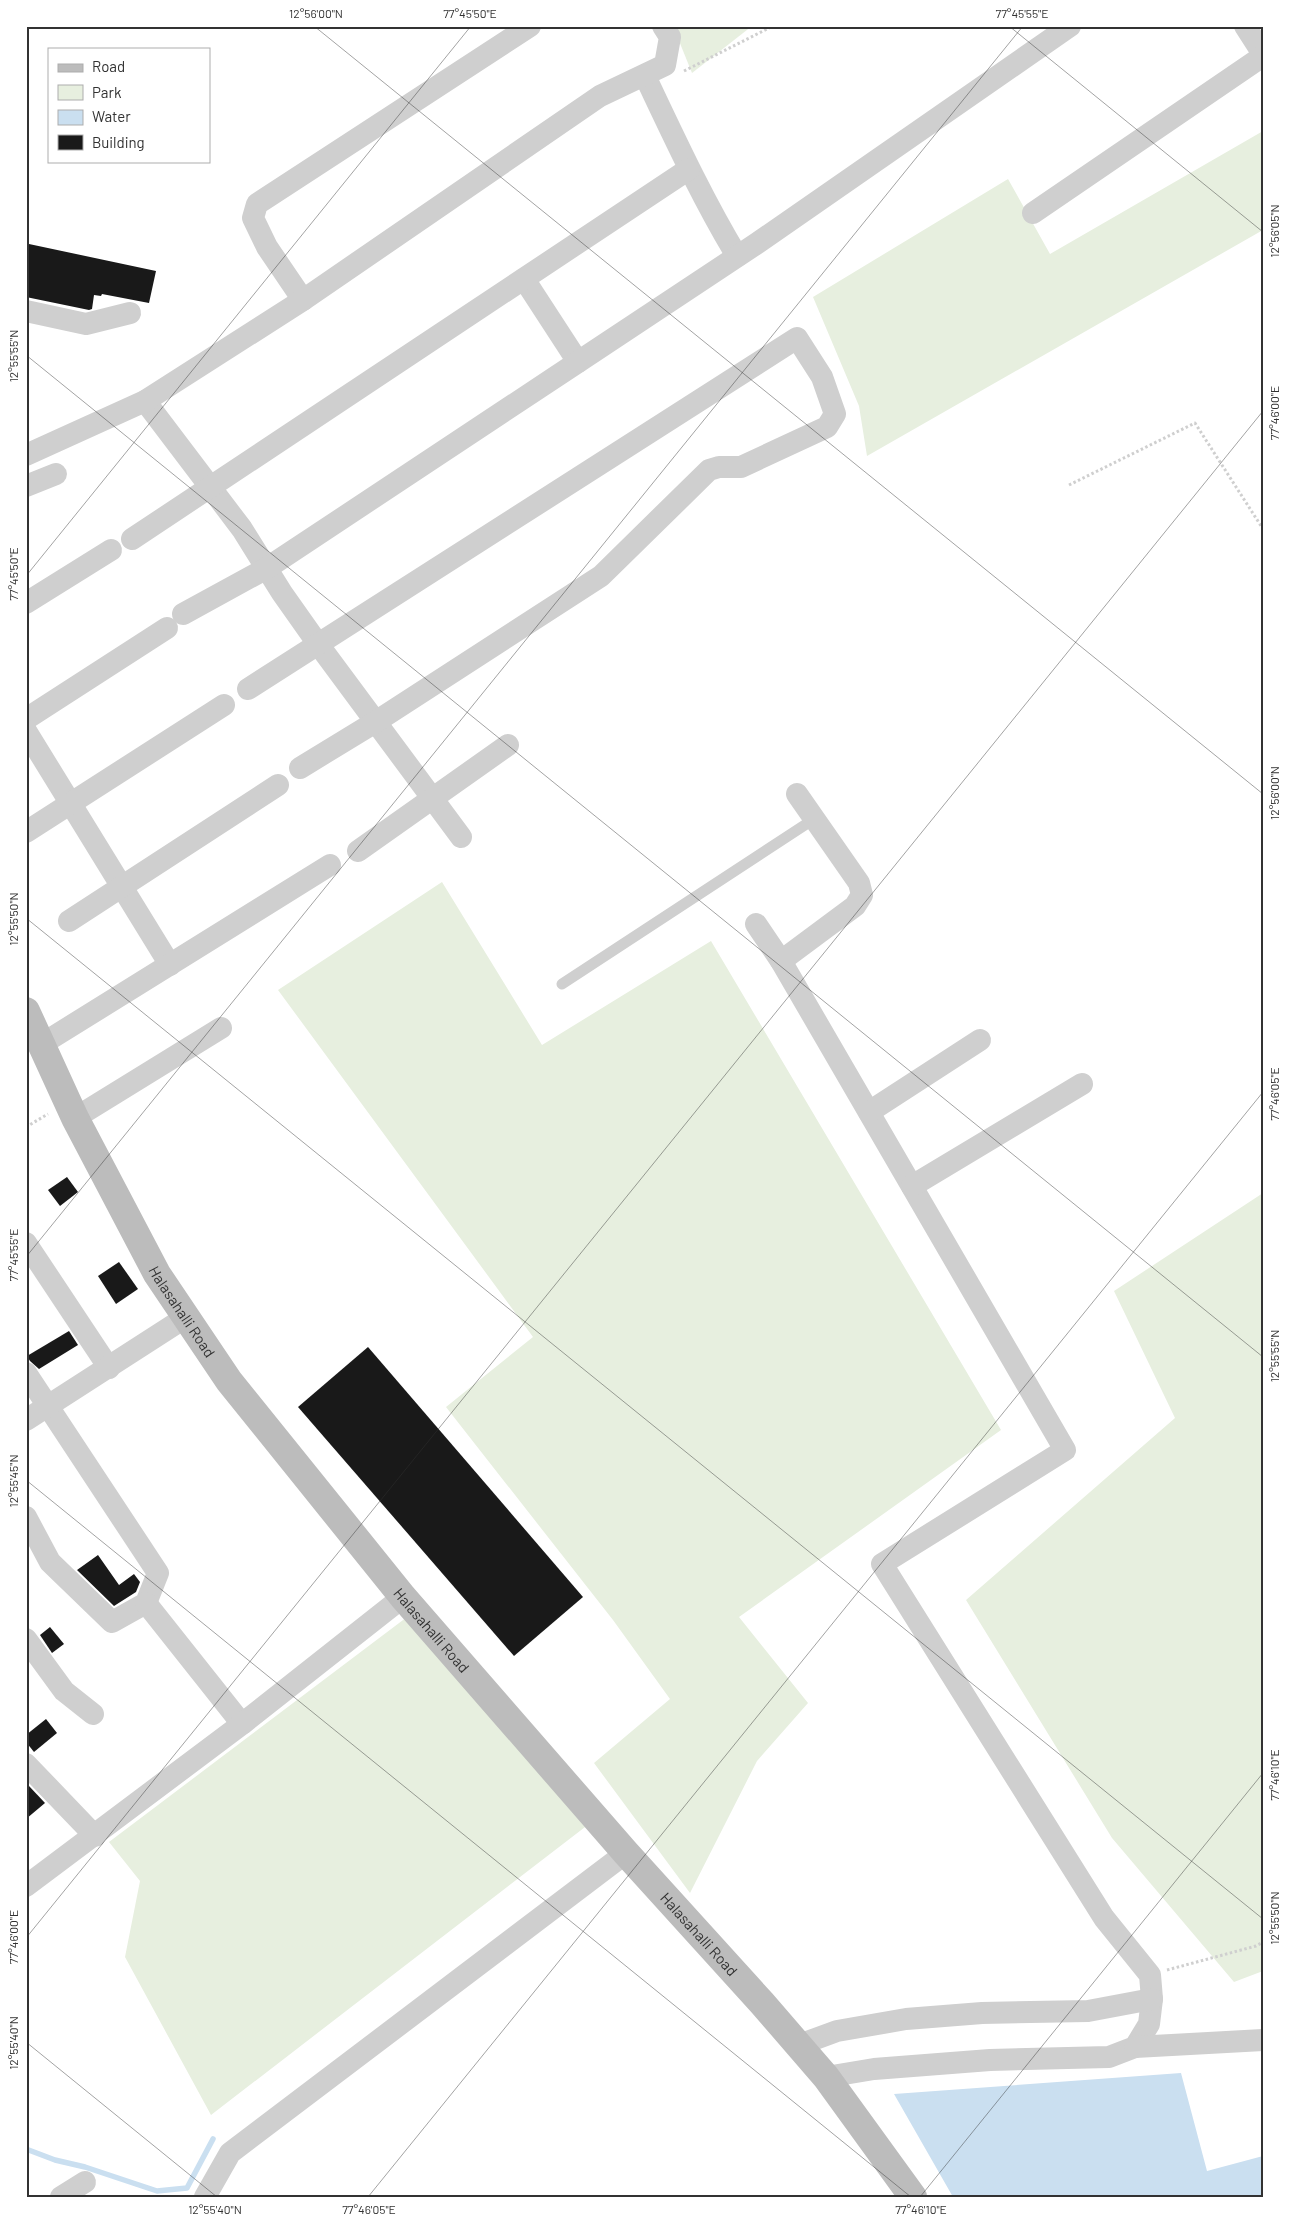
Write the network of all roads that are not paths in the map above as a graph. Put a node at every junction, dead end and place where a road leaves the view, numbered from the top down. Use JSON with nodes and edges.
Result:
{"nodes":[{"id":1,"x":530,"y":26,"type":"edge"},
{"id":2,"x":663,"y":26,"type":"edge"},
{"id":3,"x":1070,"y":26,"type":"edge"},
{"id":4,"x":1245,"y":26,"type":"edge"},
{"id":5,"x":1263,"y":55,"type":"edge"},
{"id":6,"x":645,"y":76,"type":"junction"},
{"id":7,"x":689,"y":169,"type":"junction"},
{"id":8,"x":1033,"y":213,"type":"dead end"},
{"id":9,"x":738,"y":256,"type":"junction"},
{"id":10,"x":524,"y":279,"type":"junction"},
{"id":11,"x":304,"y":300,"type":"junction"},
{"id":12,"x":26,"y":311,"type":"edge"},
{"id":13,"x":130,"y":313,"type":"dead end"},
{"id":14,"x":578,"y":362,"type":"junction"},
{"id":15,"x":145,"y":401,"type":"junction"},
{"id":16,"x":26,"y":455,"type":"edge"},
{"id":17,"x":56,"y":474,"type":"dead end"},
{"id":18,"x":26,"y":486,"type":"edge"},
{"id":19,"x":211,"y":487,"type":"junction"},
{"id":20,"x":132,"y":539,"type":"dead end"},
{"id":21,"x":111,"y":550,"type":"dead end"},
{"id":22,"x":267,"y":568,"type":"junction"},
{"id":23,"x":26,"y":603,"type":"edge"},
{"id":24,"x":318,"y":644,"type":"junction"},
{"id":25,"x":248,"y":689,"type":"dead end"},
{"id":26,"x":224,"y":705,"type":"dead end"},
{"id":27,"x":26,"y":719,"type":"edge"},
{"id":28,"x":377,"y":721,"type":"junction"},
{"id":29,"x":26,"y":731,"type":"edge"},
{"id":30,"x":508,"y":745,"type":"dead end"},
{"id":31,"x":300,"y":768,"type":"dead end"},
{"id":32,"x":278,"y":785,"type":"dead end"},
{"id":33,"x":797,"y":794,"type":"dead end"},
{"id":34,"x":433,"y":797,"type":"junction"},
{"id":35,"x":71,"y":803,"type":"junction"},
{"id":36,"x":814,"y":819,"type":"junction"},
{"id":37,"x":26,"y":832,"type":"edge"},
{"id":38,"x":461,"y":837,"type":"dead end"},
{"id":39,"x":358,"y":851,"type":"dead end"},
{"id":40,"x":330,"y":865,"type":"dead end"},
{"id":41,"x":122,"y":886,"type":"junction"},
{"id":42,"x":68,"y":921,"type":"dead end"},
{"id":43,"x":756,"y":924,"type":"dead end"},
{"id":44,"x":781,"y":961,"type":"junction"},
{"id":45,"x":170,"y":964,"type":"junction"},
{"id":46,"x":562,"y":984,"type":"dead end"},
{"id":47,"x":26,"y":1011,"type":"edge"},
{"id":48,"x":221,"y":1028,"type":"dead end"},
{"id":49,"x":980,"y":1040,"type":"dead end"},
{"id":50,"x":42,"y":1044,"type":"junction"},
{"id":51,"x":1082,"y":1084,"type":"dead end"},
{"id":52,"x":869,"y":1112,"type":"junction"},
{"id":53,"x":75,"y":1118,"type":"junction"},
{"id":54,"x":912,"y":1186,"type":"junction"},
{"id":55,"x":26,"y":1243,"type":"edge"},
{"id":56,"x":186,"y":1317,"type":"junction"},
{"id":57,"x":109,"y":1368,"type":"junction"},
{"id":58,"x":26,"y":1373,"type":"edge"},
{"id":59,"x":49,"y":1406,"type":"junction"},
{"id":60,"x":26,"y":1420,"type":"edge"},
{"id":61,"x":26,"y":1517,"type":"edge"},
{"id":62,"x":403,"y":1597,"type":"junction"},
{"id":63,"x":146,"y":1603,"type":"junction"},
{"id":64,"x":26,"y":1639,"type":"edge"},
{"id":65,"x":94,"y":1714,"type":"dead end"},
{"id":66,"x":242,"y":1724,"type":"junction"},
{"id":67,"x":26,"y":1764,"type":"edge"},
{"id":68,"x":95,"y":1836,"type":"junction"},
{"id":69,"x":626,"y":1853,"type":"junction"},
{"id":70,"x":30,"y":1877,"type":"edge"},
{"id":71,"x":1152,"y":1999,"type":"junction"},
{"id":72,"x":1263,"y":2040,"type":"edge"},
{"id":73,"x":799,"y":2045,"type":"junction"},
{"id":74,"x":1135,"y":2047,"type":"junction"},
{"id":75,"x":826,"y":2077,"type":"junction"},
{"id":76,"x":86,"y":2182,"type":"dead end"},
{"id":77,"x":61,"y":2197,"type":"edge"},
{"id":78,"x":206,"y":2197,"type":"edge"},
{"id":79,"x":913,"y":2197,"type":"edge"}],
"edges":[{"from":1,"to":11,"type":"street"},
{"from":2,"to":6,"type":"street"},
{"from":3,"to":9,"type":"street"},
{"from":4,"to":5,"type":"street"},
{"from":5,"to":8,"type":"street"},
{"from":6,"to":7,"type":"street"},
{"from":6,"to":11,"type":"street"},
{"from":7,"to":9,"type":"street"},
{"from":7,"to":10,"type":"street"},
{"from":9,"to":14,"type":"street"},
{"from":10,"to":14,"type":"street"},
{"from":10,"to":19,"type":"street"},
{"from":11,"to":15,"type":"street"},
{"from":12,"to":13,"type":"street"},
{"from":14,"to":22,"type":"street"},
{"from":15,"to":16,"type":"street"},
{"from":15,"to":19,"type":"street"},
{"from":17,"to":18,"type":"street"},
{"from":19,"to":20,"type":"street"},
{"from":19,"to":22,"type":"street"},
{"from":21,"to":23,"type":"street"},
{"from":22,"to":24,"type":"street"},
{"from":22,"to":27,"type":"street"},
{"from":24,"to":25,"type":"street"},
{"from":24,"to":28,"type":"street"},
{"from":24,"to":28,"type":"street"},
{"from":26,"to":35,"type":"street"},
{"from":28,"to":31,"type":"street"},
{"from":28,"to":34,"type":"street"},
{"from":29,"to":35,"type":"street"},
{"from":30,"to":34,"type":"street"},
{"from":32,"to":41,"type":"street"},
{"from":33,"to":36,"type":"street"},
{"from":34,"to":38,"type":"street"},
{"from":34,"to":39,"type":"street"},
{"from":35,"to":37,"type":"street"},
{"from":35,"to":41,"type":"street"},
{"from":36,"to":44,"type":"street"},
{"from":36,"to":46,"type":"lane"},
{"from":40,"to":45,"type":"street"},
{"from":41,"to":42,"type":"street"},
{"from":41,"to":45,"type":"street"},
{"from":43,"to":44,"type":"street"},
{"from":44,"to":52,"type":"street"},
{"from":45,"to":50,"type":"street"},
{"from":47,"to":50,"type":"main road","name":"Halasahalli Road"},
{"from":48,"to":53,"type":"street"},
{"from":49,"to":52,"type":"street"},
{"from":50,"to":53,"type":"main road","name":"Halasahalli Road"},
{"from":51,"to":54,"type":"street"},
{"from":52,"to":54,"type":"street"},
{"from":53,"to":56,"type":"main road","name":"Halasahalli Road"},
{"from":54,"to":71,"type":"street"},
{"from":55,"to":57,"type":"street"},
{"from":56,"to":57,"type":"street"},
{"from":56,"to":62,"type":"main road","name":"Halasahalli Road"},
{"from":57,"to":59,"type":"street"},
{"from":58,"to":59,"type":"street"},
{"from":59,"to":60,"type":"street"},
{"from":59,"to":63,"type":"street"},
{"from":61,"to":63,"type":"street"},
{"from":62,"to":66,"type":"street"},
{"from":62,"to":69,"type":"main road","name":"Halasahalli Road"},
{"from":63,"to":66,"type":"street"},
{"from":64,"to":65,"type":"street"},
{"from":66,"to":68,"type":"street"},
{"from":67,"to":68,"type":"street"},
{"from":68,"to":70,"type":"street"},
{"from":69,"to":73,"type":"main road","name":"Halasahalli Road"},
{"from":69,"to":78,"type":"street"},
{"from":71,"to":73,"type":"street"},
{"from":71,"to":74,"type":"street"},
{"from":72,"to":74,"type":"street"},
{"from":73,"to":75,"type":"main road","name":"Halasahalli Road"},
{"from":74,"to":75,"type":"street"},
{"from":75,"to":79,"type":"main road","name":"Halasahalli Road"},
{"from":76,"to":77,"type":"street"}]}
